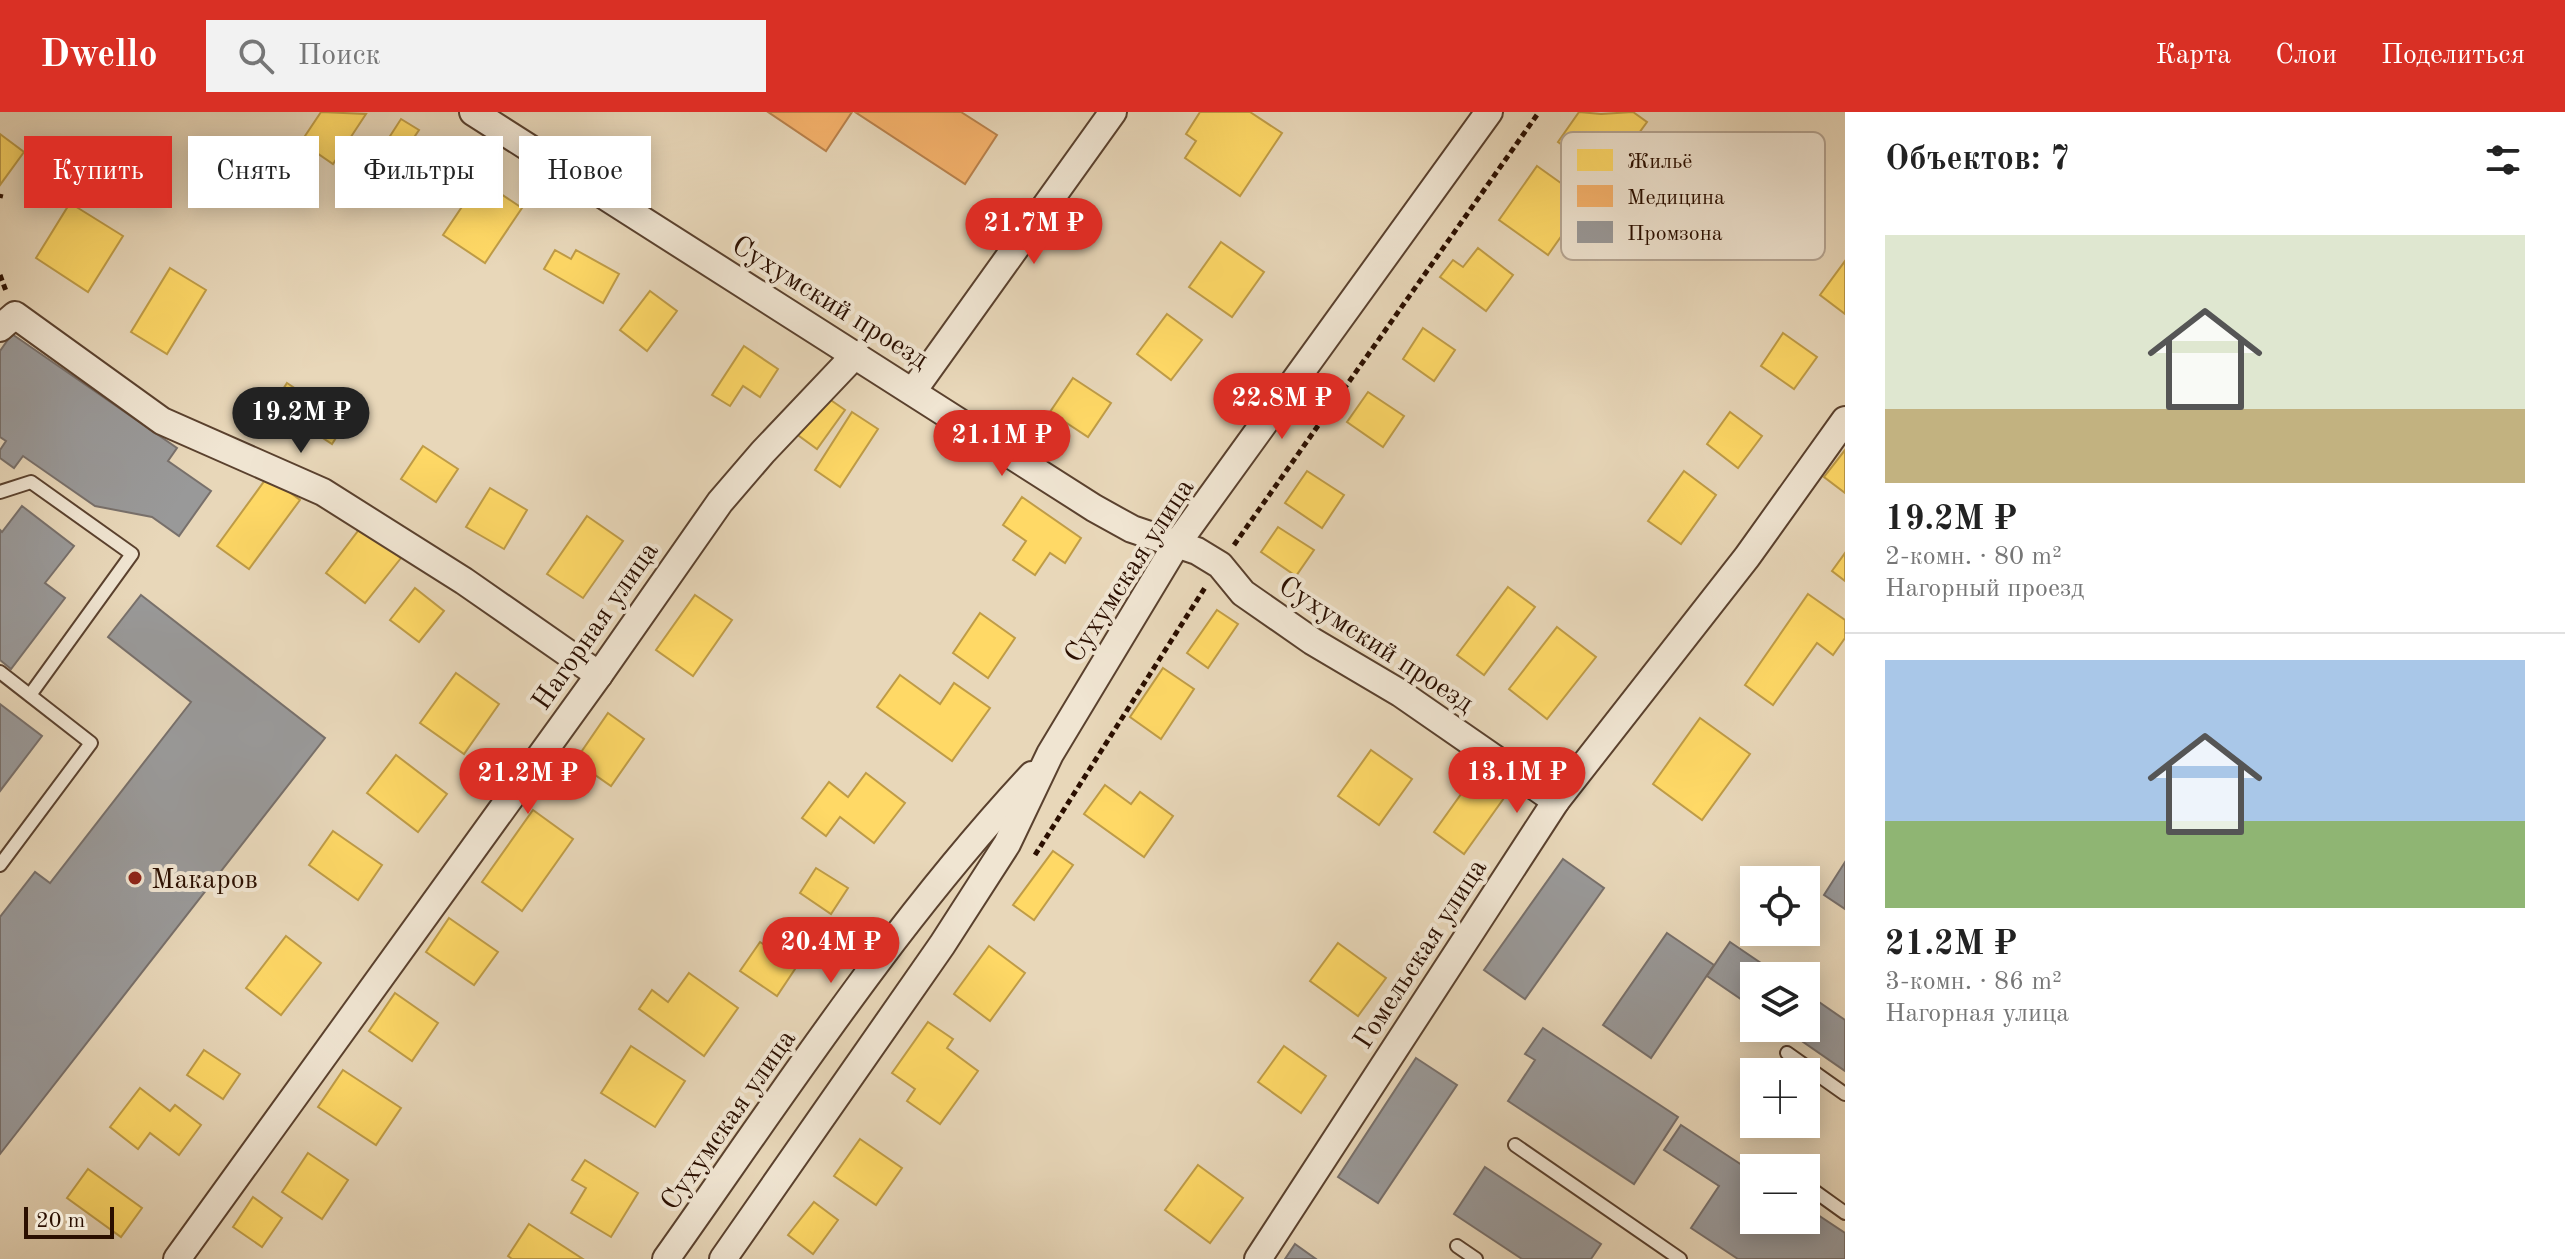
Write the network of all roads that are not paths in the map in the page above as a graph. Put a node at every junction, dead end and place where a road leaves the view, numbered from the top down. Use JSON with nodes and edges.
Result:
{"nodes":[{"id":1,"x":473,"y":112,"type":"edge"},
{"id":2,"x":1113,"y":112,"type":"edge"},
{"id":3,"x":1489,"y":112,"type":"edge"},
{"id":4,"x":0,"y":328,"type":"edge"},
{"id":5,"x":856,"y":354,"type":"junction"},
{"id":6,"x":913,"y":391,"type":"junction"},
{"id":7,"x":1845,"y":420,"type":"edge"},
{"id":8,"x":0,"y":492,"type":"edge"},
{"id":9,"x":1176,"y":545,"type":"junction"},
{"id":10,"x":0,"y":672,"type":"edge"},
{"id":11,"x":599,"y":675,"type":"junction"},
{"id":12,"x":30,"y":695,"type":"junction"},
{"id":13,"x":1050,"y":754,"type":"junction"},
{"id":14,"x":1556,"y":801,"type":"junction"},
{"id":15,"x":0,"y":865,"type":"edge"},
{"id":16,"x":1787,"y":1053,"type":"dead end"},
{"id":17,"x":1845,"y":1094,"type":"edge"},
{"id":18,"x":1515,"y":1145,"type":"dead end"},
{"id":19,"x":1820,"y":1195,"type":"edge"},
{"id":20,"x":1845,"y":1213,"type":"edge"},
{"id":21,"x":1457,"y":1246,"type":"dead end"},
{"id":22,"x":177,"y":1259,"type":"edge"},
{"id":23,"x":666,"y":1259,"type":"edge"},
{"id":24,"x":723,"y":1259,"type":"edge"},
{"id":25,"x":1258,"y":1259,"type":"edge"},
{"id":26,"x":1476,"y":1259,"type":"edge"},
{"id":27,"x":1680,"y":1259,"type":"edge"}],
"edges":[{"from":1,"to":5,"type":"street","name":"Сухумский проезд"},
{"from":2,"to":6,"type":"street"},
{"from":3,"to":9,"type":"street","name":"Сухумская улица"},
{"from":4,"to":11,"type":"street"},
{"from":5,"to":6,"type":"street","name":"Сухумский проезд"},
{"from":5,"to":11,"type":"street","name":"Нагорная улица"},
{"from":6,"to":9,"type":"street","name":"Сухумский проезд"},
{"from":7,"to":14,"type":"street","name":"Гомельская улица"},
{"from":8,"to":12,"type":"lane"},
{"from":9,"to":13,"type":"street","name":"Сухумская улица"},
{"from":9,"to":14,"type":"street","name":"Сухумский проезд"},
{"from":10,"to":12,"type":"lane"},
{"from":11,"to":22,"type":"street","name":"Нагорная улица"},
{"from":12,"to":15,"type":"lane"},
{"from":13,"to":23,"type":"street","name":"Сухумская улица"},
{"from":13,"to":24,"type":"street","name":"Сухумская улица"},
{"from":14,"to":25,"type":"street","name":"Гомельская улица"},
{"from":16,"to":17,"type":"lane"},
{"from":18,"to":27,"type":"lane"},
{"from":19,"to":20,"type":"lane"},
{"from":21,"to":26,"type":"lane"}]}
